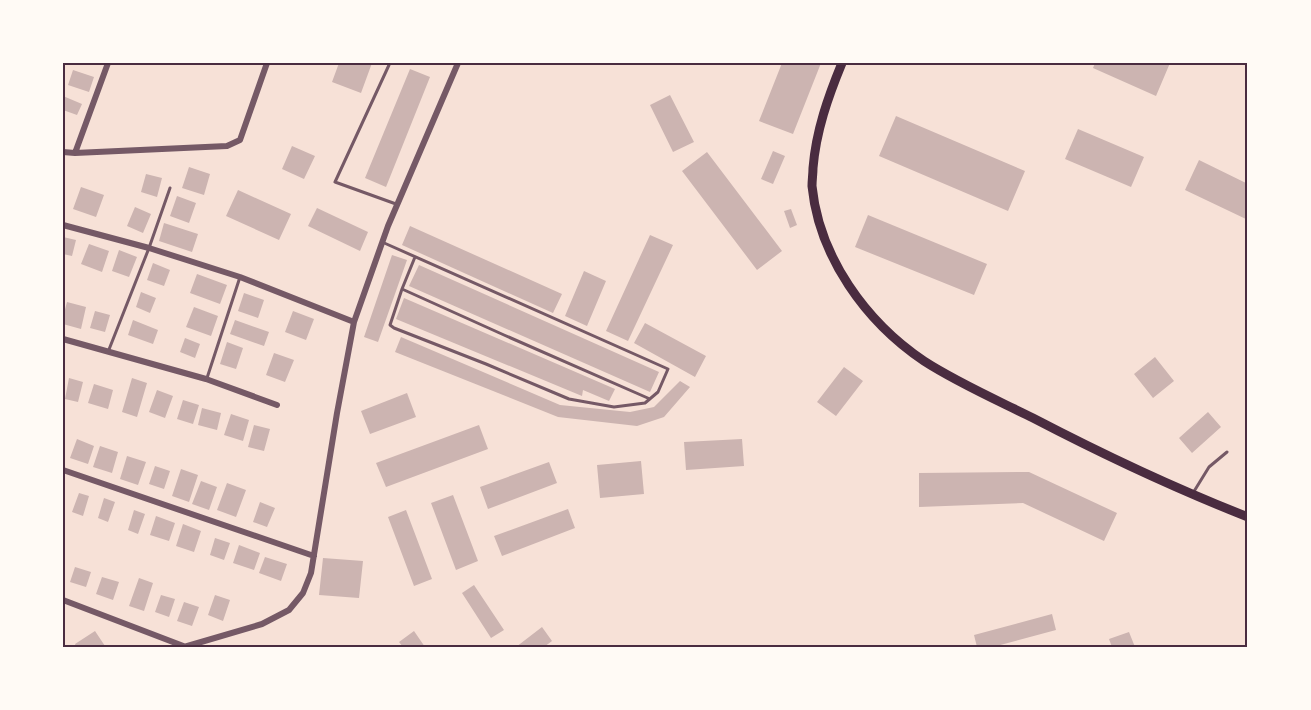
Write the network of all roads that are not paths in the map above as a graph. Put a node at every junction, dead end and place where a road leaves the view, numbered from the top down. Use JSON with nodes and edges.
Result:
{"nodes":[{"id":1,"x":108,"y":63,"type":"edge"},
{"id":2,"x":267,"y":63,"type":"edge"},
{"id":3,"x":458,"y":63,"type":"edge"},
{"id":4,"x":842,"y":63,"type":"edge"},
{"id":5,"x":389,"y":65,"type":"dead end"},
{"id":6,"x":63,"y":152,"type":"edge"},
{"id":7,"x":75,"y":153,"type":"junction"},
{"id":8,"x":170,"y":188,"type":"dead end"},
{"id":9,"x":398,"y":204,"type":"junction"},
{"id":10,"x":63,"y":225,"type":"edge"},
{"id":11,"x":382,"y":242,"type":"junction"},
{"id":12,"x":149,"y":248,"type":"junction"},
{"id":13,"x":415,"y":257,"type":"junction"},
{"id":14,"x":240,"y":277,"type":"junction"},
{"id":15,"x":402,"y":288,"type":"junction"},
{"id":16,"x":354,"y":322,"type":"junction"},
{"id":17,"x":63,"y":339,"type":"edge"},
{"id":18,"x":108,"y":352,"type":"junction"},
{"id":19,"x":206,"y":379,"type":"junction"},
{"id":20,"x":650,"y":399,"type":"junction"},
{"id":21,"x":277,"y":405,"type":"dead end"},
{"id":22,"x":1227,"y":452,"type":"dead end"},
{"id":23,"x":63,"y":470,"type":"edge"},
{"id":24,"x":1191,"y":495,"type":"junction"},
{"id":25,"x":1248,"y":517,"type":"edge"},
{"id":26,"x":314,"y":556,"type":"junction"},
{"id":27,"x":63,"y":600,"type":"edge"},
{"id":28,"x":185,"y":647,"type":"edge"}],
"edges":[{"from":1,"to":7,"type":"street"},
{"from":2,"to":7,"type":"street"},
{"from":3,"to":9,"type":"street"},
{"from":4,"to":24,"type":"main road"},
{"from":5,"to":9,"type":"lane"},
{"from":6,"to":7,"type":"street"},
{"from":8,"to":12,"type":"lane"},
{"from":9,"to":11,"type":"street"},
{"from":10,"to":12,"type":"street"},
{"from":11,"to":13,"type":"lane"},
{"from":11,"to":16,"type":"street"},
{"from":12,"to":14,"type":"street"},
{"from":12,"to":18,"type":"lane"},
{"from":13,"to":15,"type":"lane"},
{"from":13,"to":20,"type":"lane"},
{"from":14,"to":16,"type":"street"},
{"from":14,"to":19,"type":"lane"},
{"from":15,"to":20,"type":"lane"},
{"from":15,"to":20,"type":"lane"},
{"from":16,"to":26,"type":"street"},
{"from":17,"to":18,"type":"street"},
{"from":18,"to":19,"type":"street"},
{"from":19,"to":21,"type":"street"},
{"from":22,"to":24,"type":"lane"},
{"from":23,"to":26,"type":"street"},
{"from":24,"to":25,"type":"main road"},
{"from":26,"to":28,"type":"street"},
{"from":27,"to":28,"type":"street"}]}
